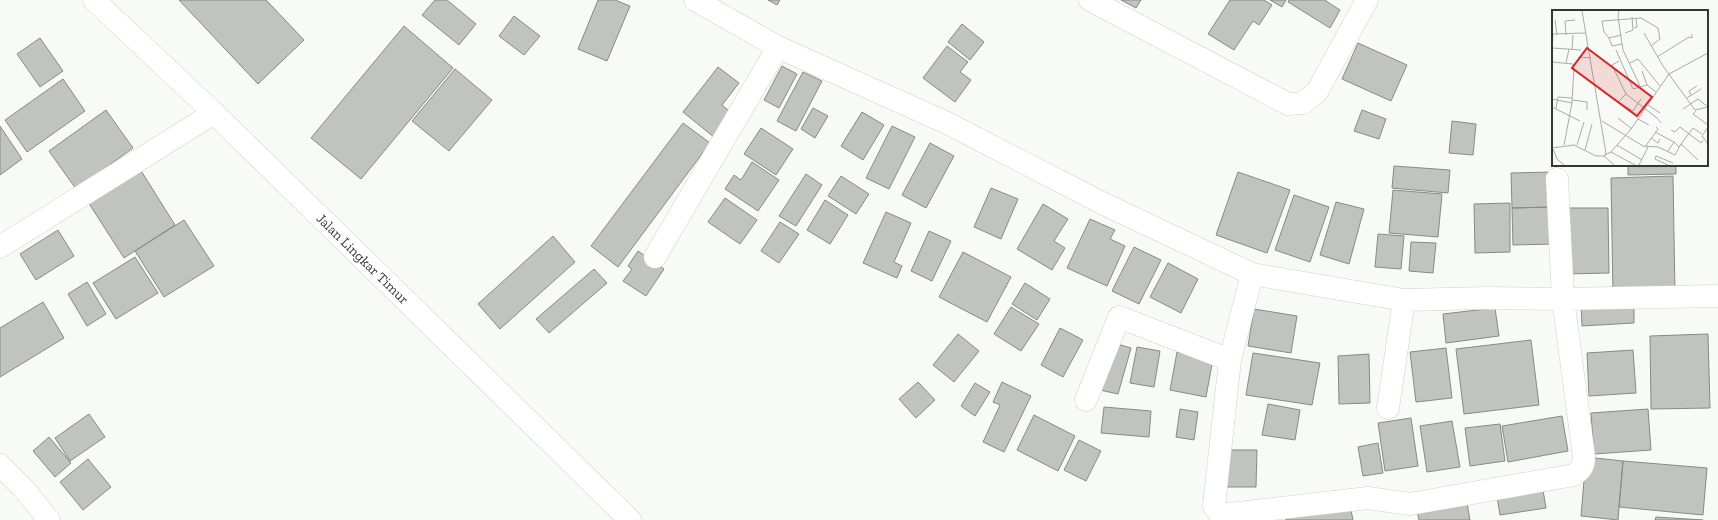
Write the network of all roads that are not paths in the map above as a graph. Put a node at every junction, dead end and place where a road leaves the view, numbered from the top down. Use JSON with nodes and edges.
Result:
{"nodes":[{"id":1,"x":94,"y":0,"type":"edge"},
{"id":2,"x":695,"y":0,"type":"edge"},
{"id":3,"x":1090,"y":0,"type":"edge"},
{"id":4,"x":1367,"y":0,"type":"edge"},
{"id":5,"x":778,"y":47,"type":"junction"},
{"id":6,"x":214,"y":113,"type":"junction"},
{"id":7,"x":1557,"y":179,"type":"dead end"},
{"id":8,"x":0,"y":247,"type":"edge"},
{"id":9,"x":655,"y":256,"type":"dead end"},
{"id":10,"x":1252,"y":274,"type":"junction"},
{"id":11,"x":1718,"y":296,"type":"edge"},
{"id":12,"x":1563,"y":299,"type":"junction"},
{"id":13,"x":1404,"y":300,"type":"junction"},
{"id":14,"x":1230,"y":360,"type":"junction"},
{"id":15,"x":1086,"y":400,"type":"dead end"},
{"id":16,"x":1388,"y":408,"type":"dead end"},
{"id":17,"x":0,"y":465,"type":"edge"},
{"id":18,"x":1411,"y":512,"type":"edge"},
{"id":19,"x":49,"y":520,"type":"edge"},
{"id":20,"x":630,"y":520,"type":"edge"}],
"edges":[{"from":1,"to":6,"type":"main road","name":"Jalan Lingkar Timur"},
{"from":2,"to":5,"type":"main road"},
{"from":3,"to":4,"type":"main road"},
{"from":5,"to":9,"type":"main road"},
{"from":5,"to":10,"type":"main road"},
{"from":6,"to":8,"type":"main road"},
{"from":6,"to":20,"type":"main road","name":"Jalan Lingkar Timur"},
{"from":7,"to":12,"type":"main road"},
{"from":10,"to":13,"type":"main road"},
{"from":10,"to":14,"type":"main road"},
{"from":11,"to":12,"type":"main road"},
{"from":12,"to":13,"type":"main road"},
{"from":12,"to":18,"type":"main road"},
{"from":13,"to":16,"type":"main road"},
{"from":14,"to":15,"type":"main road"},
{"from":14,"to":18,"type":"main road"},
{"from":17,"to":19,"type":"main road"}]}
